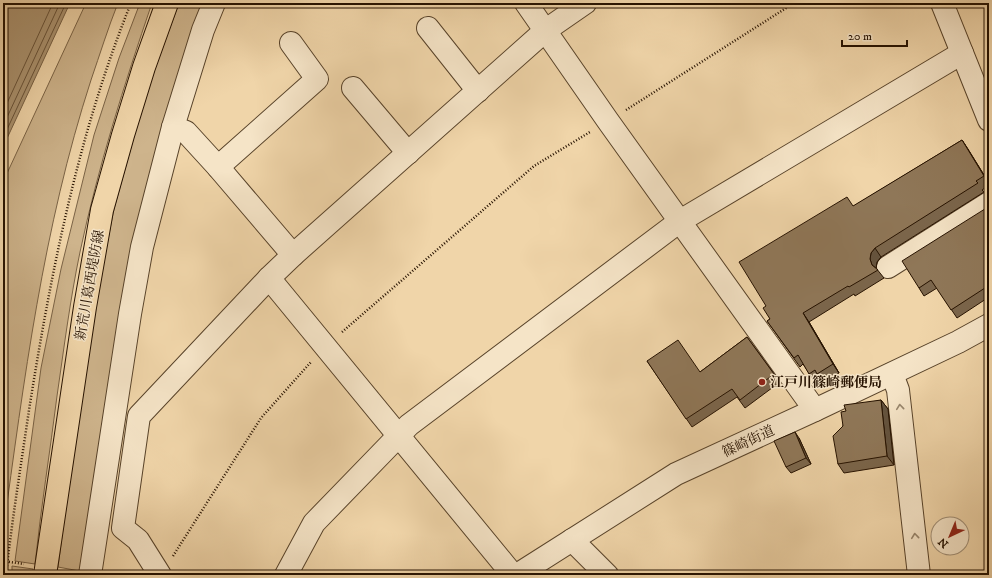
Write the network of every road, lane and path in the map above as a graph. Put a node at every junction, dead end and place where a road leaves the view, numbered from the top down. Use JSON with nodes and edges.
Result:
{"nodes":[{"id":1,"x":131,"y":3,"type":"edge"},
{"id":2,"x":167,"y":3,"type":"edge"},
{"id":3,"x":214,"y":3,"type":"edge"},
{"id":4,"x":526,"y":3,"type":"edge"},
{"id":5,"x":585,"y":3,"type":"edge"},
{"id":6,"x":794,"y":3,"type":"edge"},
{"id":7,"x":942,"y":3,"type":"edge"},
{"id":8,"x":428,"y":28,"type":"dead end"},
{"id":9,"x":546,"y":30,"type":"junction"},
{"id":10,"x":291,"y":42,"type":"dead end"},
{"id":11,"x":962,"y":53,"type":"junction"},
{"id":12,"x":353,"y":88,"type":"dead end"},
{"id":13,"x":478,"y":91,"type":"junction"},
{"id":14,"x":989,"y":120,"type":"edge"},
{"id":15,"x":608,"y":121,"type":"junction"},
{"id":16,"x":173,"y":126,"type":"junction"},
{"id":17,"x":408,"y":153,"type":"junction"},
{"id":18,"x":218,"y":167,"type":"junction"},
{"id":19,"x":989,"y":203,"type":"edge"},
{"id":20,"x":680,"y":221,"type":"junction"},
{"id":21,"x":293,"y":255,"type":"junction"},
{"id":22,"x":888,"y":267,"type":"dead end"},
{"id":23,"x":269,"y":278,"type":"junction"},
{"id":24,"x":989,"y":325,"type":"edge"},
{"id":25,"x":326,"y":346,"type":"junction"},
{"id":26,"x":892,"y":374,"type":"junction"},
{"id":27,"x":815,"y":410,"type":"junction"},
{"id":28,"x":399,"y":435,"type":"junction"},
{"id":29,"x":572,"y":540,"type":"junction"},
{"id":30,"x":3,"y":561,"type":"edge"},
{"id":31,"x":7,"y":562,"type":"junction"},
{"id":32,"x":15,"y":563,"type":"dead end"},
{"id":33,"x":164,"y":568,"type":"edge"},
{"id":34,"x":915,"y":571,"type":"edge"},
{"id":35,"x":6,"y":575,"type":"edge"},
{"id":36,"x":45,"y":575,"type":"edge"},
{"id":37,"x":90,"y":575,"type":"edge"},
{"id":38,"x":286,"y":575,"type":"edge"},
{"id":39,"x":513,"y":575,"type":"edge"},
{"id":40,"x":517,"y":575,"type":"edge"},
{"id":41,"x":607,"y":575,"type":"edge"}],
"edges":[{"from":1,"to":31,"type":"path"},
{"from":2,"to":36,"type":"main road","name":"新荒川葛西堤防線"},
{"from":3,"to":16,"type":"street"},
{"from":4,"to":9,"type":"street"},
{"from":5,"to":9,"type":"street"},
{"from":6,"to":15,"type":"path"},
{"from":7,"to":11,"type":"street"},
{"from":8,"to":13,"type":"street"},
{"from":9,"to":13,"type":"street"},
{"from":9,"to":15,"type":"street"},
{"from":10,"to":18,"type":"street"},
{"from":11,"to":14,"type":"street"},
{"from":11,"to":20,"type":"street"},
{"from":12,"to":17,"type":"street"},
{"from":13,"to":17,"type":"street"},
{"from":15,"to":20,"type":"street"},
{"from":15,"to":25,"type":"path"},
{"from":16,"to":18,"type":"street"},
{"from":16,"to":37,"type":"street"},
{"from":17,"to":21,"type":"street"},
{"from":18,"to":21,"type":"street"},
{"from":19,"to":22,"type":"street"},
{"from":20,"to":27,"type":"street"},
{"from":20,"to":28,"type":"street"},
{"from":21,"to":23,"type":"street"},
{"from":23,"to":25,"type":"street"},
{"from":23,"to":33,"type":"street"},
{"from":24,"to":26,"type":"street","name":"篠崎街道"},
{"from":25,"to":28,"type":"street"},
{"from":25,"to":33,"type":"path"},
{"from":26,"to":27,"type":"street","name":"篠崎街道"},
{"from":34,"to":26,"type":"street","one_way":true},
{"from":27,"to":29,"type":"street","name":"篠崎街道"},
{"from":28,"to":38,"type":"street"},
{"from":28,"to":39,"type":"street"},
{"from":29,"to":40,"type":"street","name":"篠崎街道"},
{"from":29,"to":41,"type":"street"},
{"from":30,"to":31,"type":"path"},
{"from":31,"to":32,"type":"path"},
{"from":31,"to":35,"type":"path"}]}
